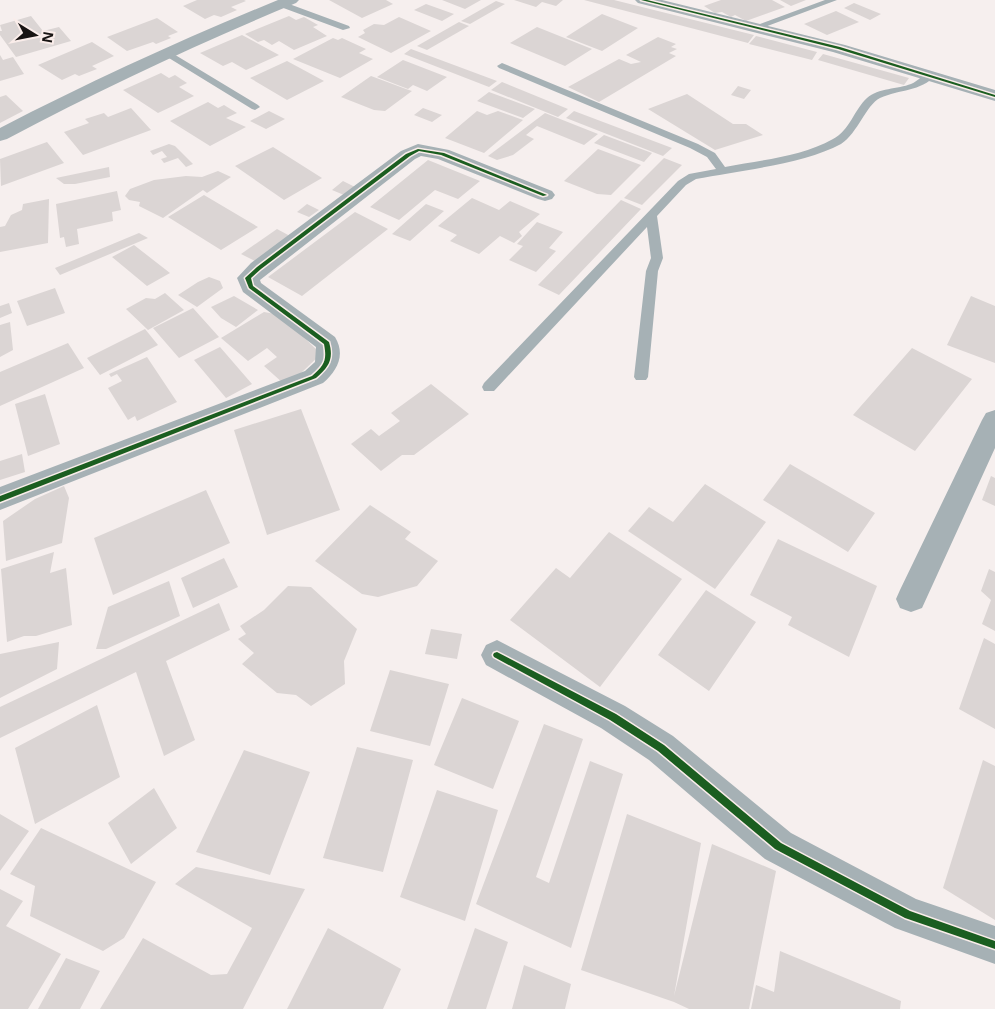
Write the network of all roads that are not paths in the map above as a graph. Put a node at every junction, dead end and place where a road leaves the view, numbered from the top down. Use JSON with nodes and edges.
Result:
{"nodes":[{"id":1,"x":643,"y":0,"type":"edge"},
{"id":2,"x":833,"y":0,"type":"edge"},
{"id":3,"x":286,"y":2,"type":"edge"},
{"id":4,"x":756,"y":27,"type":"junction"},
{"id":5,"x":346,"y":28,"type":"dead end"},
{"id":6,"x":167,"y":53,"type":"junction"},
{"id":7,"x":502,"y":66,"type":"dead end"},
{"id":8,"x":931,"y":75,"type":"junction"},
{"id":9,"x":995,"y":96,"type":"edge"},
{"id":10,"x":255,"y":107,"type":"dead end"},
{"id":11,"x":0,"y":135,"type":"edge"},
{"id":12,"x":723,"y":171,"type":"junction"},
{"id":13,"x":545,"y":195,"type":"dead end"},
{"id":14,"x":651,"y":216,"type":"junction"},
{"id":15,"x":641,"y":377,"type":"dead end"},
{"id":16,"x":489,"y":387,"type":"dead end"},
{"id":17,"x":995,"y":420,"type":"edge"},
{"id":18,"x":0,"y":499,"type":"edge"},
{"id":19,"x":911,"y":599,"type":"dead end"},
{"id":20,"x":497,"y":655,"type":"dead end"},
{"id":21,"x":995,"y":945,"type":"edge"}],
"edges":[{"from":1,"to":4,"type":"street"},
{"from":2,"to":4,"type":"lane"},
{"from":3,"to":5,"type":"lane"},
{"from":3,"to":6,"type":"street"},
{"from":4,"to":8,"type":"street"},
{"from":6,"to":10,"type":"lane"},
{"from":6,"to":11,"type":"street"},
{"from":7,"to":12,"type":"lane"},
{"from":8,"to":9,"type":"street"},
{"from":8,"to":12,"type":"lane"},
{"from":12,"to":14,"type":"lane"},
{"from":13,"to":18,"type":"street"},
{"from":14,"to":15,"type":"lane"},
{"from":14,"to":16,"type":"lane"},
{"from":17,"to":19,"type":"street"},
{"from":20,"to":21,"type":"street"}]}
